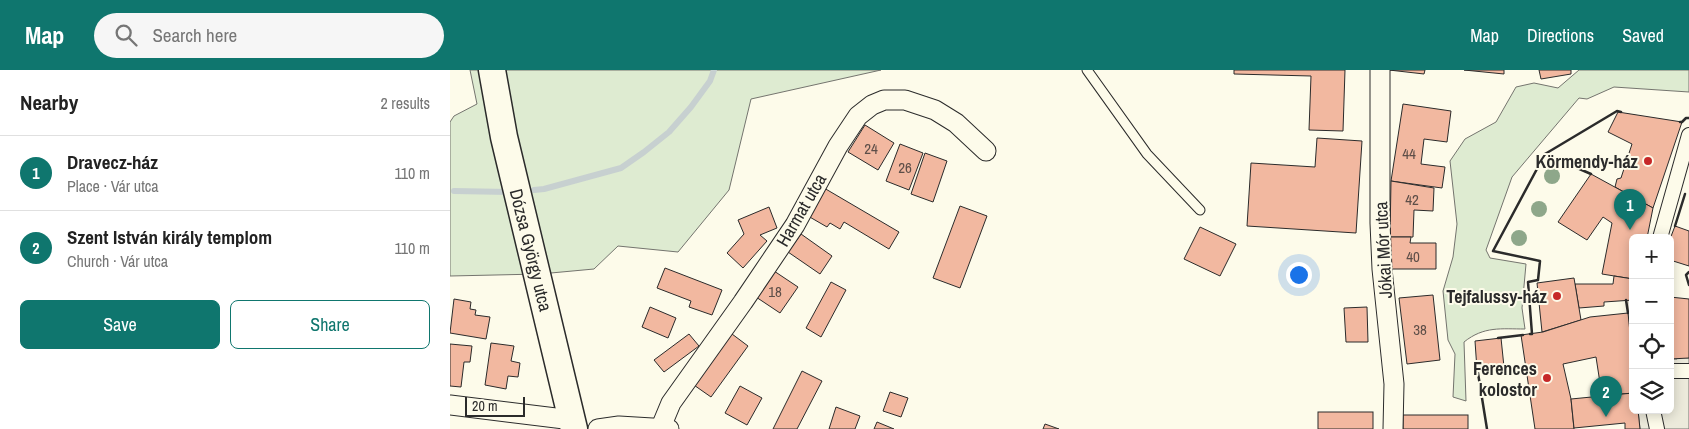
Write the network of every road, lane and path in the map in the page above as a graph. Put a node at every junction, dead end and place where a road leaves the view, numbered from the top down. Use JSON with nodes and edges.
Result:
{"nodes":[{"id":1,"x":492,"y":70,"type":"edge"},
{"id":2,"x":1087,"y":70,"type":"edge"},
{"id":3,"x":1380,"y":70,"type":"edge"},
{"id":4,"x":1689,"y":135,"type":"edge"},
{"id":5,"x":986,"y":151,"type":"dead end"},
{"id":6,"x":1200,"y":210,"type":"dead end"},
{"id":7,"x":1661,"y":234,"type":"edge"},
{"id":8,"x":1674,"y":370,"type":"edge"},
{"id":9,"x":1689,"y":372,"type":"edge"},
{"id":10,"x":450,"y":405,"type":"edge"},
{"id":11,"x":1655,"y":414,"type":"edge"},
{"id":12,"x":573,"y":425,"type":"edge"},
{"id":13,"x":665,"y":428,"type":"edge"},
{"id":14,"x":598,"y":429,"type":"edge"},
{"id":15,"x":1393,"y":429,"type":"edge"},
{"id":16,"x":1657,"y":429,"type":"edge"}],
"edges":[{"from":1,"to":12,"type":"main road","name":"Dózsa György utca"},
{"from":2,"to":6,"type":"lane"},
{"from":3,"to":15,"type":"street","name":"Jókai Mór utca"},
{"from":4,"to":7,"type":"street"},
{"from":5,"to":13,"type":"street","name":"Harmat utca"},
{"from":8,"to":9,"type":"street"},
{"from":10,"to":12,"type":"street"},
{"from":11,"to":16,"type":"street"},
{"from":13,"to":14,"type":"street","name":"Harmat utca"}]}
